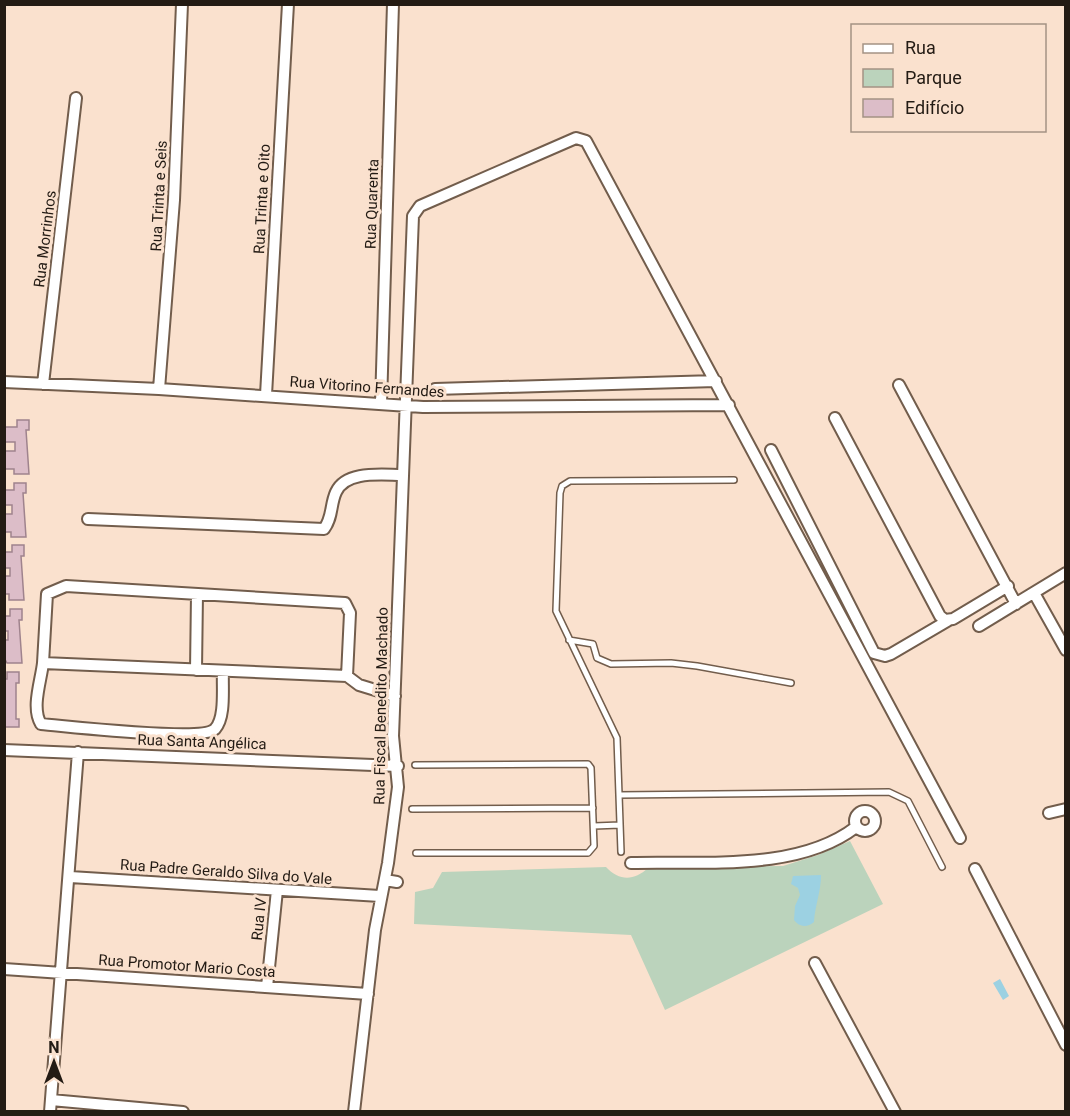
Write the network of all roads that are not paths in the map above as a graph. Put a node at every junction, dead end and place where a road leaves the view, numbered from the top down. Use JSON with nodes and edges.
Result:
{"nodes":[{"id":1,"x":182,"y":4,"type":"edge"},
{"id":2,"x":288,"y":4,"type":"edge"},
{"id":3,"x":393,"y":4,"type":"edge"},
{"id":4,"x":76,"y":98,"type":"dead end"},
{"id":5,"x":716,"y":381,"type":"junction"},
{"id":6,"x":4,"y":382,"type":"edge"},
{"id":7,"x":43,"y":384,"type":"junction"},
{"id":8,"x":899,"y":385,"type":"dead end"},
{"id":9,"x":159,"y":389,"type":"junction"},
{"id":10,"x":435,"y":389,"type":"dead end"},
{"id":11,"x":266,"y":395,"type":"junction"},
{"id":12,"x":381,"y":404,"type":"junction"},
{"id":13,"x":729,"y":405,"type":"junction"},
{"id":14,"x":405,"y":406,"type":"junction"},
{"id":15,"x":835,"y":418,"type":"dead end"},
{"id":16,"x":771,"y":450,"type":"dead end"},
{"id":17,"x":402,"y":475,"type":"junction"},
{"id":18,"x":734,"y":480,"type":"dead end"},
{"id":19,"x":88,"y":519,"type":"dead end"},
{"id":20,"x":1065,"y":573,"type":"edge"},
{"id":21,"x":1008,"y":586,"type":"junction"},
{"id":22,"x":1034,"y":593,"type":"junction"},
{"id":23,"x":197,"y":594,"type":"junction"},
{"id":24,"x":1016,"y":604,"type":"junction"},
{"id":25,"x":949,"y":620,"type":"junction"},
{"id":26,"x":979,"y":626,"type":"dead end"},
{"id":27,"x":569,"y":640,"type":"junction"},
{"id":28,"x":1065,"y":650,"type":"edge"},
{"id":29,"x":43,"y":663,"type":"junction"},
{"id":30,"x":196,"y":670,"type":"junction"},
{"id":31,"x":224,"y":671,"type":"junction"},
{"id":32,"x":347,"y":676,"type":"junction"},
{"id":33,"x":791,"y":683,"type":"dead end"},
{"id":34,"x":394,"y":696,"type":"junction"},
{"id":35,"x":4,"y":750,"type":"edge"},
{"id":36,"x":78,"y":752,"type":"junction"},
{"id":37,"x":415,"y":765,"type":"dead end"},
{"id":38,"x":398,"y":766,"type":"junction"},
{"id":39,"x":619,"y":795,"type":"junction"},
{"id":40,"x":593,"y":808,"type":"junction"},
{"id":41,"x":412,"y":809,"type":"dead end"},
{"id":42,"x":1065,"y":809,"type":"edge"},
{"id":43,"x":1049,"y":813,"type":"dead end"},
{"id":44,"x":620,"y":825,"type":"junction"},
{"id":45,"x":594,"y":826,"type":"junction"},
{"id":46,"x":856,"y":827,"type":"dead end"},
{"id":47,"x":960,"y":838,"type":"dead end"},
{"id":48,"x":621,"y":852,"type":"dead end"},
{"id":49,"x":416,"y":853,"type":"dead end"},
{"id":50,"x":388,"y":863,"type":"junction"},
{"id":51,"x":631,"y":863,"type":"dead end"},
{"id":52,"x":401,"y":865,"type":"dead end"},
{"id":53,"x":942,"y":867,"type":"dead end"},
{"id":54,"x":975,"y":869,"type":"dead end"},
{"id":55,"x":70,"y":877,"type":"junction"},
{"id":56,"x":385,"y":880,"type":"junction"},
{"id":57,"x":397,"y":882,"type":"dead end"},
{"id":58,"x":278,"y":890,"type":"junction"},
{"id":59,"x":380,"y":897,"type":"junction"},
{"id":60,"x":815,"y":963,"type":"dead end"},
{"id":61,"x":4,"y":969,"type":"edge"},
{"id":62,"x":61,"y":972,"type":"junction"},
{"id":63,"x":267,"y":987,"type":"junction"},
{"id":64,"x":368,"y":994,"type":"junction"},
{"id":65,"x":1065,"y":1045,"type":"edge"},
{"id":66,"x":51,"y":1106,"type":"edge"},
{"id":67,"x":183,"y":1112,"type":"edge"},
{"id":68,"x":354,"y":1112,"type":"edge"},
{"id":69,"x":895,"y":1112,"type":"edge"}],
"edges":[{"from":1,"to":9,"type":"street","name":"Rua Trinta e Seis"},
{"from":2,"to":11,"type":"street","name":"Rua Trinta e Oito"},
{"from":3,"to":12,"type":"street","name":"Rua Quarenta"},
{"from":4,"to":7,"type":"street","name":"Rua Morrinhos"},
{"from":5,"to":10,"type":"street"},
{"from":5,"to":13,"type":"street"},
{"from":5,"to":14,"type":"street","name":"Rua Fiscal Benedito Machado"},
{"from":6,"to":7,"type":"street","name":"Rua Vitorino Fernandes"},
{"from":7,"to":9,"type":"street","name":"Rua Vitorino Fernandes"},
{"from":8,"to":21,"type":"street"},
{"from":9,"to":11,"type":"street","name":"Rua Vitorino Fernandes"},
{"from":11,"to":12,"type":"street","name":"Rua Vitorino Fernandes"},
{"from":12,"to":14,"type":"street","name":"Rua Vitorino Fernandes"},
{"from":13,"to":14,"type":"street","name":"Rua Vitorino Fernandes"},
{"from":13,"to":47,"type":"street"},
{"from":14,"to":17,"type":"street","name":"Rua Fiscal Benedito Machado"},
{"from":15,"to":25,"type":"street"},
{"from":16,"to":25,"type":"street"},
{"from":17,"to":19,"type":"street"},
{"from":17,"to":34,"type":"street","name":"Rua Fiscal Benedito Machado"},
{"from":18,"to":27,"type":"lane"},
{"from":20,"to":22,"type":"street"},
{"from":21,"to":24,"type":"street"},
{"from":21,"to":25,"type":"street"},
{"from":22,"to":24,"type":"street"},
{"from":22,"to":28,"type":"street"},
{"from":23,"to":29,"type":"street"},
{"from":23,"to":30,"type":"street"},
{"from":23,"to":32,"type":"street"},
{"from":24,"to":26,"type":"street"},
{"from":27,"to":33,"type":"lane"},
{"from":27,"to":39,"type":"lane"},
{"from":29,"to":30,"type":"street"},
{"from":29,"to":31,"type":"street"},
{"from":30,"to":31,"type":"street"},
{"from":31,"to":32,"type":"street"},
{"from":32,"to":34,"type":"street"},
{"from":34,"to":38,"type":"street","name":"Rua Fiscal Benedito Machado"},
{"from":35,"to":36,"type":"street","name":"Rua Santa Angélica"},
{"from":36,"to":38,"type":"street","name":"Rua Santa Angélica"},
{"from":36,"to":55,"type":"street"},
{"from":37,"to":40,"type":"lane"},
{"from":38,"to":50,"type":"street","name":"Rua Fiscal Benedito Machado"},
{"from":39,"to":44,"type":"lane"},
{"from":39,"to":53,"type":"lane"},
{"from":40,"to":41,"type":"lane"},
{"from":40,"to":45,"type":"lane"},
{"from":42,"to":43,"type":"street"},
{"from":44,"to":45,"type":"lane"},
{"from":44,"to":48,"type":"lane"},
{"from":45,"to":49,"type":"lane"},
{"from":46,"to":51,"type":"street"},
{"from":50,"to":52,"type":"street"},
{"from":50,"to":56,"type":"street","name":"Rua Fiscal Benedito Machado"},
{"from":54,"to":65,"type":"street"},
{"from":55,"to":58,"type":"street","name":"Rua Padre Geraldo Silva do Vale"},
{"from":55,"to":62,"type":"street"},
{"from":56,"to":57,"type":"street"},
{"from":56,"to":59,"type":"street","name":"Rua Fiscal Benedito Machado"},
{"from":58,"to":59,"type":"street","name":"Rua Padre Geraldo Silva do Vale"},
{"from":58,"to":63,"type":"street","name":"Rua IV"},
{"from":59,"to":64,"type":"street","name":"Rua Fiscal Benedito Machado"},
{"from":60,"to":69,"type":"street"},
{"from":61,"to":62,"type":"street","name":"Rua Promotor Mario Costa"},
{"from":62,"to":63,"type":"street","name":"Rua Promotor Mario Costa"},
{"from":62,"to":66,"type":"street"},
{"from":63,"to":64,"type":"street","name":"Rua Promotor Mario Costa"},
{"from":64,"to":68,"type":"street","name":"Rua Fiscal Benedito Machado"},
{"from":66,"to":67,"type":"street"}]}
